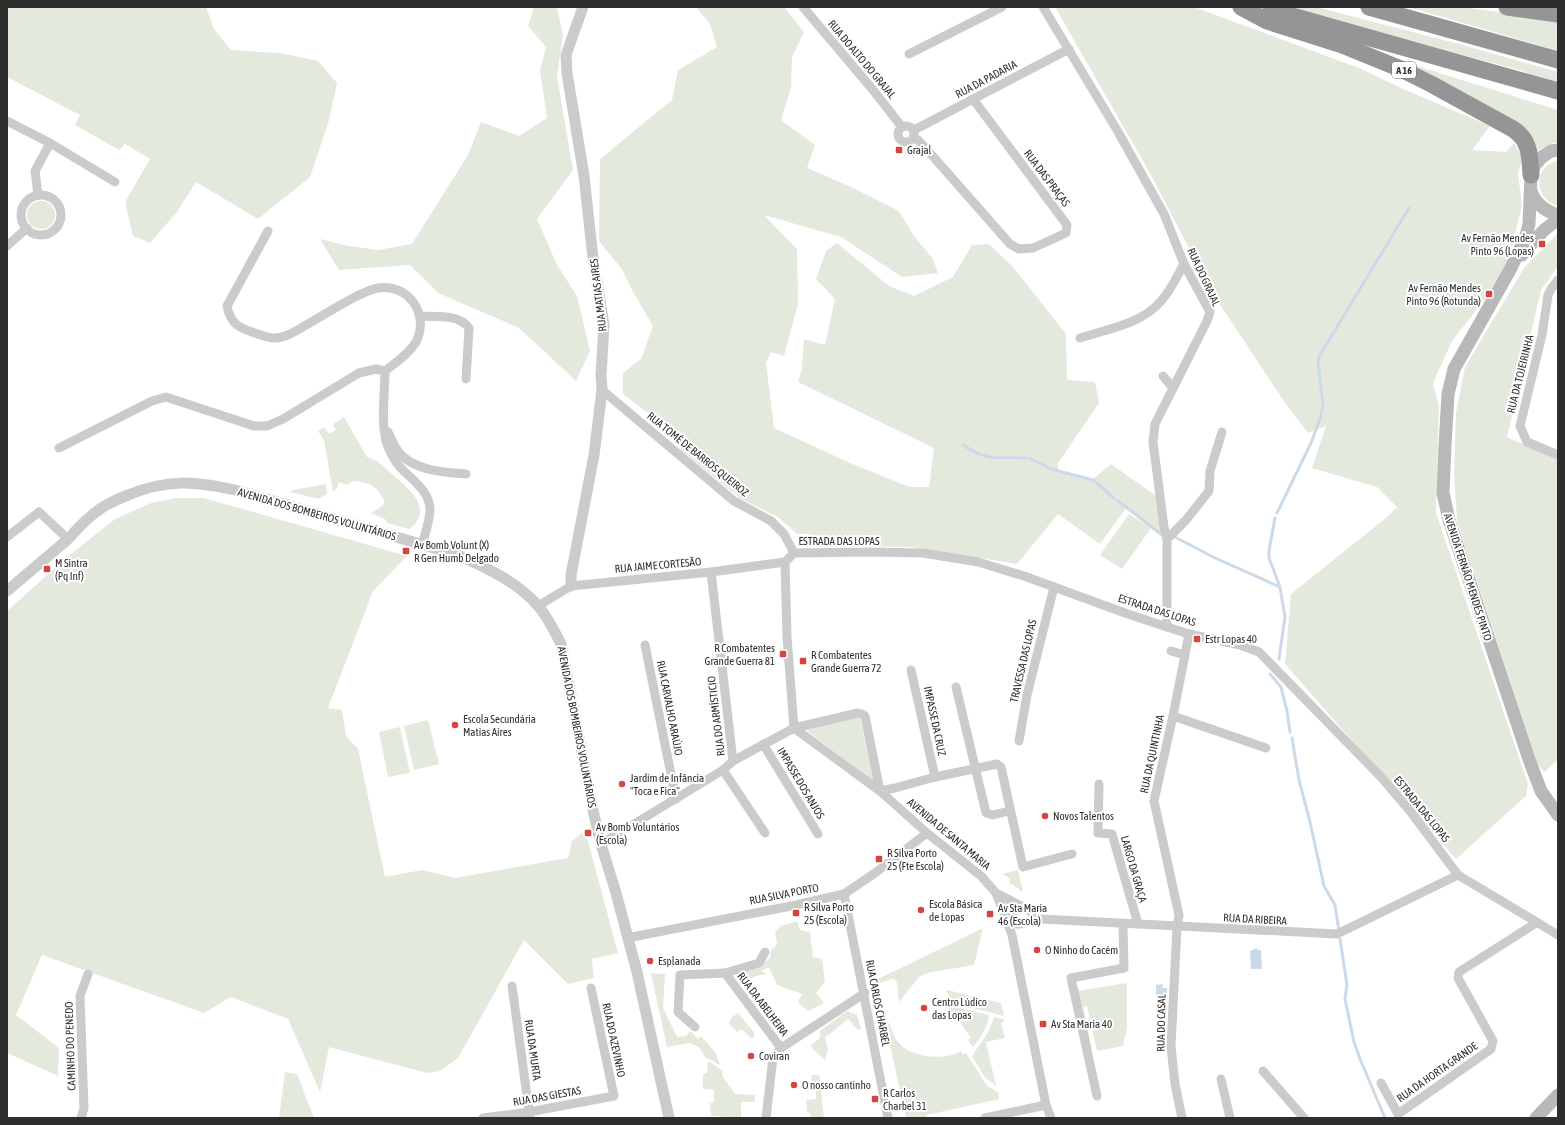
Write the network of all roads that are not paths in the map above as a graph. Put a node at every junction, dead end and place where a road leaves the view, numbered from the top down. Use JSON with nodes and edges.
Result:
{"nodes":[{"id":1,"x":583,"y":7,"type":"edge"},
{"id":2,"x":803,"y":7,"type":"edge"},
{"id":3,"x":1002,"y":7,"type":"edge"},
{"id":4,"x":1043,"y":7,"type":"edge"},
{"id":5,"x":1241,"y":7,"type":"edge"},
{"id":6,"x":1261,"y":7,"type":"edge"},
{"id":7,"x":1369,"y":7,"type":"edge"},
{"id":8,"x":1507,"y":7,"type":"edge"},
{"id":9,"x":1558,"y":14,"type":"edge"},
{"id":10,"x":1069,"y":48,"type":"junction"},
{"id":11,"x":909,"y":54,"type":"dead end"},
{"id":12,"x":1558,"y":60,"type":"edge"},
{"id":13,"x":1558,"y":91,"type":"edge"},
{"id":14,"x":973,"y":99,"type":"junction"},
{"id":15,"x":7,"y":121,"type":"edge"},
{"id":16,"x":902,"y":127,"type":"junction"},
{"id":17,"x":914,"y":134,"type":"junction"},
{"id":18,"x":50,"y":143,"type":"junction"},
{"id":19,"x":1558,"y":150,"type":"edge"},
{"id":20,"x":1530,"y":180,"type":"junction"},
{"id":21,"x":115,"y":182,"type":"dead end"},
{"id":22,"x":38,"y":195,"type":"junction"},
{"id":23,"x":1558,"y":215,"type":"edge"},
{"id":24,"x":1558,"y":219,"type":"edge"},
{"id":25,"x":27,"y":228,"type":"junction"},
{"id":26,"x":268,"y":231,"type":"dead end"},
{"id":27,"x":7,"y":246,"type":"edge"},
{"id":28,"x":1184,"y":264,"type":"junction"},
{"id":29,"x":1511,"y":268,"type":"junction"},
{"id":30,"x":1558,"y":280,"type":"edge"},
{"id":31,"x":420,"y":316,"type":"junction"},
{"id":32,"x":1080,"y":338,"type":"dead end"},
{"id":33,"x":386,"y":371,"type":"junction"},
{"id":34,"x":1162,"y":376,"type":"dead end"},
{"id":35,"x":466,"y":379,"type":"dead end"},
{"id":36,"x":1173,"y":388,"type":"junction"},
{"id":37,"x":602,"y":390,"type":"junction"},
{"id":38,"x":384,"y":425,"type":"junction"},
{"id":39,"x":1222,"y":432,"type":"dead end"},
{"id":40,"x":59,"y":448,"type":"dead end"},
{"id":41,"x":1558,"y":455,"type":"edge"},
{"id":42,"x":466,"y":474,"type":"dead end"},
{"id":43,"x":7,"y":537,"type":"edge"},
{"id":44,"x":68,"y":539,"type":"junction"},
{"id":45,"x":1167,"y":539,"type":"junction"},
{"id":46,"x":422,"y":544,"type":"junction"},
{"id":47,"x":794,"y":553,"type":"junction"},
{"id":48,"x":785,"y":562,"type":"junction"},
{"id":49,"x":711,"y":572,"type":"junction"},
{"id":50,"x":570,"y":586,"type":"junction"},
{"id":51,"x":1054,"y":587,"type":"junction"},
{"id":52,"x":7,"y":591,"type":"edge"},
{"id":53,"x":538,"y":606,"type":"junction"},
{"id":54,"x":1167,"y":627,"type":"junction"},
{"id":55,"x":1188,"y":634,"type":"junction"},
{"id":56,"x":645,"y":645,"type":"dead end"},
{"id":57,"x":1171,"y":651,"type":"dead end"},
{"id":58,"x":1185,"y":655,"type":"junction"},
{"id":59,"x":912,"y":670,"type":"dead end"},
{"id":60,"x":956,"y":687,"type":"dead end"},
{"id":61,"x":1173,"y":716,"type":"junction"},
{"id":62,"x":794,"y":728,"type":"junction"},
{"id":63,"x":1019,"y":741,"type":"dead end"},
{"id":64,"x":763,"y":744,"type":"junction"},
{"id":65,"x":1266,"y":748,"type":"dead end"},
{"id":66,"x":733,"y":761,"type":"junction"},
{"id":67,"x":975,"y":768,"type":"junction"},
{"id":68,"x":722,"y":770,"type":"junction"},
{"id":69,"x":935,"y":777,"type":"junction"},
{"id":70,"x":1099,"y":784,"type":"dead end"},
{"id":71,"x":880,"y":791,"type":"junction"},
{"id":72,"x":676,"y":799,"type":"junction"},
{"id":73,"x":1010,"y":811,"type":"junction"},
{"id":74,"x":1558,"y":815,"type":"edge"},
{"id":75,"x":765,"y":833,"type":"dead end"},
{"id":76,"x":927,"y":833,"type":"junction"},
{"id":77,"x":818,"y":834,"type":"dead end"},
{"id":78,"x":601,"y":844,"type":"junction"},
{"id":79,"x":1072,"y":854,"type":"dead end"},
{"id":80,"x":1458,"y":875,"type":"junction"},
{"id":81,"x":996,"y":893,"type":"junction"},
{"id":82,"x":844,"y":894,"type":"junction"},
{"id":83,"x":1025,"y":908,"type":"junction"},
{"id":84,"x":1038,"y":919,"type":"junction"},
{"id":85,"x":1007,"y":921,"type":"junction"},
{"id":86,"x":1536,"y":923,"type":"junction"},
{"id":87,"x":1123,"y":924,"type":"junction"},
{"id":88,"x":1138,"y":924,"type":"junction"},
{"id":89,"x":1177,"y":927,"type":"junction"},
{"id":90,"x":1012,"y":935,"type":"junction"},
{"id":91,"x":1558,"y":935,"type":"edge"},
{"id":92,"x":627,"y":938,"type":"junction"},
{"id":93,"x":765,"y":952,"type":"dead end"},
{"id":94,"x":725,"y":973,"type":"junction"},
{"id":95,"x":88,"y":974,"type":"dead end"},
{"id":96,"x":512,"y":986,"type":"dead end"},
{"id":97,"x":591,"y":988,"type":"dead end"},
{"id":98,"x":865,"y":993,"type":"junction"},
{"id":99,"x":695,"y":1027,"type":"dead end"},
{"id":100,"x":781,"y":1048,"type":"junction"},
{"id":101,"x":1263,"y":1071,"type":"dead end"},
{"id":102,"x":1221,"y":1079,"type":"dead end"},
{"id":103,"x":1381,"y":1083,"type":"dead end"},
{"id":104,"x":1558,"y":1095,"type":"edge"},
{"id":105,"x":614,"y":1096,"type":"joint"},
{"id":106,"x":1097,"y":1096,"type":"dead end"},
{"id":107,"x":1046,"y":1105,"type":"junction"},
{"id":108,"x":529,"y":1115,"type":"edge"},
{"id":109,"x":81,"y":1118,"type":"edge"},
{"id":110,"x":483,"y":1118,"type":"edge"},
{"id":111,"x":669,"y":1118,"type":"edge"},
{"id":112,"x":766,"y":1118,"type":"edge"},
{"id":113,"x":888,"y":1118,"type":"edge"},
{"id":114,"x":985,"y":1118,"type":"edge"},
{"id":115,"x":1052,"y":1118,"type":"edge"},
{"id":116,"x":1182,"y":1118,"type":"edge"},
{"id":117,"x":1230,"y":1118,"type":"edge"},
{"id":118,"x":1304,"y":1118,"type":"edge"},
{"id":119,"x":1536,"y":1118,"type":"edge"}],
"edges":[{"from":1,"to":37,"type":"street","name":"RUA MATIAS AIRES"},
{"from":2,"to":16,"type":"street","name":"RUA DO ALTO DO GRAJAL"},
{"from":3,"to":11,"type":"street"},
{"from":4,"to":10,"type":"street","name":"RUA DO GRAJAL"},
{"from":5,"to":20,"type":"highway","number":"A 16"},
{"from":6,"to":13,"type":"highway","number":"A 16"},
{"from":7,"to":12,"type":"highway"},
{"from":8,"to":9,"type":"highway"},
{"from":10,"to":14,"type":"street","name":"RUA DA PADARIA"},
{"from":10,"to":28,"type":"street","name":"RUA DO GRAJAL"},
{"from":14,"to":17,"type":"street","name":"RUA DA PADARIA"},
{"from":14,"to":17,"type":"street","name":"RUA DAS PRAÇAS"},
{"from":15,"to":18,"type":"street"},
{"from":16,"to":17,"type":"street"},
{"from":16,"to":17,"type":"street"},
{"from":18,"to":21,"type":"street"},
{"from":18,"to":22,"type":"street"},
{"from":19,"to":20,"type":"main road"},
{"from":20,"to":23,"type":"main road"},
{"from":20,"to":29,"type":"main road","name":"AVENIDA FERNÃO MENDES PINTO"},
{"from":22,"to":25,"type":"street"},
{"from":22,"to":25,"type":"street"},
{"from":24,"to":29,"type":"main road","name":"AVENIDA FERNÃO MENDES PINTO"},
{"from":25,"to":27,"type":"street"},
{"from":26,"to":31,"type":"street"},
{"from":28,"to":32,"type":"street"},
{"from":28,"to":36,"type":"street","name":"RUA DO GRAJAL"},
{"from":29,"to":74,"type":"main road","name":"AVENIDA FERNÃO MENDES PINTO"},
{"from":30,"to":41,"type":"street","name":"RUA DA TOJEIRINHA"},
{"from":31,"to":33,"type":"street"},
{"from":31,"to":35,"type":"street"},
{"from":33,"to":38,"type":"street"},
{"from":33,"to":40,"type":"street"},
{"from":34,"to":36,"type":"street"},
{"from":36,"to":45,"type":"street","name":"RUA DO GRAJAL"},
{"from":37,"to":47,"type":"street","name":"RUA TOMÉ DE BARROS QUEIROZ"},
{"from":37,"to":50,"type":"street","name":"RUA MATIAS AIRES"},
{"from":38,"to":42,"type":"street"},
{"from":38,"to":46,"type":"street"},
{"from":39,"to":45,"type":"street"},
{"from":43,"to":44,"type":"street"},
{"from":44,"to":46,"type":"street","name":"AVENIDA DOS BOMBEIROS VOLUNTÁRIOS"},
{"from":44,"to":52,"type":"street","name":"AVENIDA DOS BOMBEIROS VOLUNTÁRIOS"},
{"from":45,"to":54,"type":"street","name":"RUA DO GRAJAL"},
{"from":46,"to":53,"type":"street","name":"AVENIDA DOS BOMBEIROS VOLUNTÁRIOS"},
{"from":47,"to":48,"type":"street","name":"ESTRADA DAS LOPAS"},
{"from":47,"to":51,"type":"street","name":"ESTRADA DAS LOPAS"},
{"from":48,"to":49,"type":"street","name":"RUA JAIME CORTESÃO"},
{"from":48,"to":62,"type":"street"},
{"from":49,"to":50,"type":"street","name":"RUA JAIME CORTESÃO"},
{"from":49,"to":66,"type":"street","name":"RUA DO ARMÍSTICIO"},
{"from":50,"to":53,"type":"street","name":"RUA JAIME CORTESÃO"},
{"from":51,"to":54,"type":"street","name":"ESTRADA DAS LOPAS"},
{"from":51,"to":63,"type":"street","name":"TRAVESSA DAS LOPAS"},
{"from":53,"to":78,"type":"street","name":"AVENIDA DOS BOMBEIROS VOLUNTÁRIOS"},
{"from":54,"to":55,"type":"street","name":"ESTRADA DAS LOPAS"},
{"from":55,"to":58,"type":"street","name":"RUA DA QUINTINHA"},
{"from":55,"to":80,"type":"street","name":"ESTRADA DAS LOPAS"},
{"from":56,"to":72,"type":"street","name":"RUA CARVALHO ARAÚJO"},
{"from":57,"to":58,"type":"street"},
{"from":58,"to":61,"type":"street","name":"RUA DA QUINTINHA"},
{"from":59,"to":69,"type":"street","name":"IMPASSE DA CRUZ"},
{"from":60,"to":67,"type":"street"},
{"from":61,"to":65,"type":"street"},
{"from":61,"to":89,"type":"street","name":"RUA DA QUINTINHA"},
{"from":62,"to":64,"type":"street"},
{"from":62,"to":71,"type":"street","name":"AVENIDA DE SANTA MARIA"},
{"from":62,"to":71,"type":"street"},
{"from":64,"to":66,"type":"street"},
{"from":64,"to":77,"type":"street","name":"IMPASSE DOS ANJOS"},
{"from":66,"to":68,"type":"street"},
{"from":67,"to":69,"type":"street"},
{"from":67,"to":73,"type":"street"},
{"from":67,"to":73,"type":"street"},
{"from":68,"to":72,"type":"street"},
{"from":68,"to":75,"type":"street"},
{"from":69,"to":71,"type":"street"},
{"from":70,"to":88,"type":"street","name":"LARGO DA GRAÇA"},
{"from":71,"to":76,"type":"street","name":"AVENIDA DE SANTA MARIA"},
{"from":72,"to":78,"type":"street"},
{"from":73,"to":79,"type":"street"},
{"from":76,"to":81,"type":"street","name":"AVENIDA DE SANTA MARIA"},
{"from":76,"to":82,"type":"street","name":"RUA SILVA PORTO"},
{"from":78,"to":92,"type":"street","name":"AVENIDA DOS BOMBEIROS VOLUNTÁRIOS"},
{"from":80,"to":86,"type":"street","name":"ESTRADA DAS LOPAS"},
{"from":80,"to":89,"type":"street","name":"RUA DA RIBEIRA"},
{"from":81,"to":83,"type":"street"},
{"from":81,"to":85,"type":"street","name":"AVENIDA DE SANTA MARIA"},
{"from":82,"to":92,"type":"street","name":"RUA SILVA PORTO"},
{"from":82,"to":98,"type":"street","name":"RUA CARLOS CHARBEL"},
{"from":83,"to":84,"type":"street"},
{"from":83,"to":85,"type":"street"},
{"from":84,"to":85,"type":"street","name":"RUA DA RIBEIRA"},
{"from":84,"to":87,"type":"street","name":"RUA DA RIBEIRA"},
{"from":84,"to":90,"type":"street"},
{"from":85,"to":90,"type":"street","name":"AVENIDA DE SANTA MARIA"},
{"from":86,"to":91,"type":"street","name":"ESTRADA DAS LOPAS"},
{"from":86,"to":103,"type":"street","name":"RUA DA HORTA GRANDE"},
{"from":87,"to":88,"type":"street","name":"RUA DA RIBEIRA"},
{"from":87,"to":106,"type":"street"},
{"from":88,"to":89,"type":"street","name":"RUA DA RIBEIRA"},
{"from":89,"to":116,"type":"street","name":"RUA DO CASAL"},
{"from":90,"to":107,"type":"street","name":"AVENIDA DE SANTA MARIA"},
{"from":92,"to":111,"type":"street","name":"AVENIDA DOS BOMBEIROS VOLUNTÁRIOS"},
{"from":93,"to":94,"type":"street","name":"RUA DA ABELHEIRA"},
{"from":94,"to":99,"type":"street","name":"RUA DA ABELHEIRA"},
{"from":94,"to":100,"type":"street","name":"RUA DA ABELHEIRA"},
{"from":95,"to":109,"type":"street","name":"CAMINHO DO PENEDO"},
{"from":96,"to":108,"type":"street","name":"RUA DA MURTA"},
{"from":97,"to":105,"type":"street","name":"RUA DO AZEVINHO"},
{"from":98,"to":100,"type":"street"},
{"from":98,"to":113,"type":"street","name":"RUA CARLOS CHARBEL"},
{"from":100,"to":112,"type":"street","name":"RUA DA ABELHEIRA"},
{"from":101,"to":118,"type":"street"},
{"from":102,"to":117,"type":"street"},
{"from":104,"to":119,"type":"main road"},
{"from":105,"to":108,"type":"street","name":"RUA DAS GIESTAS"},
{"from":107,"to":114,"type":"street"},
{"from":107,"to":115,"type":"street","name":"AVENIDA DE SANTA MARIA"},
{"from":108,"to":110,"type":"street","name":"RUA DAS GIESTAS"}]}
